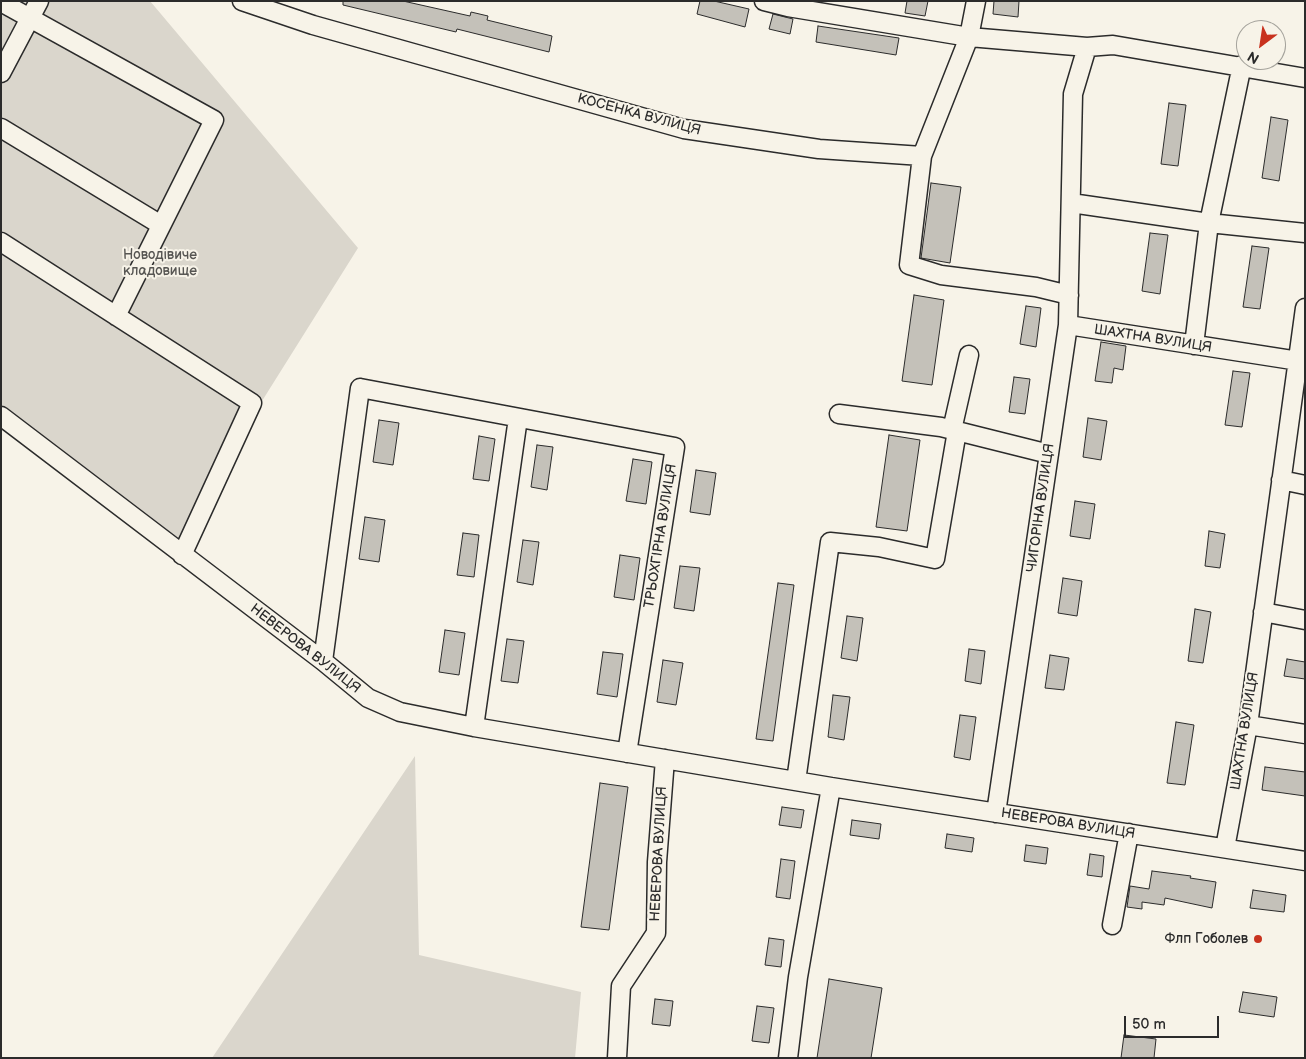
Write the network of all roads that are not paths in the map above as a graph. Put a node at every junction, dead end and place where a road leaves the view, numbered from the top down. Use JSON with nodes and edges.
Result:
{"nodes":[{"id":1,"x":39,"y":1,"type":"edge"},
{"id":2,"x":242,"y":1,"type":"edge"},
{"id":3,"x":764,"y":1,"type":"edge"},
{"id":4,"x":976,"y":1,"type":"edge"},
{"id":5,"x":1,"y":2,"type":"edge"},
{"id":6,"x":30,"y":19,"type":"junction"},
{"id":7,"x":969,"y":37,"type":"junction"},
{"id":8,"x":1086,"y":46,"type":"junction"},
{"id":9,"x":1236,"y":64,"type":"edge"},
{"id":10,"x":1241,"y":70,"type":"edge"},
{"id":11,"x":1266,"y":70,"type":"edge"},
{"id":12,"x":1,"y":73,"type":"edge"},
{"id":13,"x":1305,"y":78,"type":"edge"},
{"id":14,"x":1,"y":128,"type":"edge"},
{"id":15,"x":922,"y":156,"type":"junction"},
{"id":16,"x":1071,"y":203,"type":"junction"},
{"id":17,"x":1209,"y":223,"type":"junction"},
{"id":18,"x":161,"y":225,"type":"junction"},
{"id":19,"x":1305,"y":233,"type":"edge"},
{"id":20,"x":1,"y":242,"type":"edge"},
{"id":21,"x":1069,"y":295,"type":"junction"},
{"id":22,"x":1305,"y":308,"type":"edge"},
{"id":23,"x":116,"y":316,"type":"junction"},
{"id":24,"x":1068,"y":325,"type":"junction"},
{"id":25,"x":1194,"y":345,"type":"junction"},
{"id":26,"x":968,"y":355,"type":"dead end"},
{"id":27,"x":1301,"y":362,"type":"edge"},
{"id":28,"x":839,"y":414,"type":"dead end"},
{"id":29,"x":1,"y":416,"type":"edge"},
{"id":30,"x":518,"y":418,"type":"junction"},
{"id":31,"x":954,"y":430,"type":"junction"},
{"id":32,"x":1049,"y":454,"type":"junction"},
{"id":33,"x":1281,"y":480,"type":"junction"},
{"id":34,"x":1305,"y":485,"type":"edge"},
{"id":35,"x":182,"y":555,"type":"junction"},
{"id":36,"x":1263,"y":612,"type":"junction"},
{"id":37,"x":1305,"y":620,"type":"edge"},
{"id":38,"x":323,"y":661,"type":"junction"},
{"id":39,"x":1248,"y":724,"type":"junction"},
{"id":40,"x":474,"y":727,"type":"junction"},
{"id":41,"x":1305,"y":734,"type":"edge"},
{"id":42,"x":627,"y":753,"type":"junction"},
{"id":43,"x":665,"y":759,"type":"junction"},
{"id":44,"x":796,"y":781,"type":"junction"},
{"id":45,"x":831,"y":787,"type":"junction"},
{"id":46,"x":996,"y":812,"type":"junction"},
{"id":47,"x":1129,"y":833,"type":"junction"},
{"id":48,"x":1225,"y":848,"type":"junction"},
{"id":49,"x":1305,"y":861,"type":"edge"},
{"id":50,"x":1112,"y":925,"type":"dead end"},
{"id":51,"x":617,"y":1058,"type":"edge"},
{"id":52,"x":788,"y":1058,"type":"edge"}],
"edges":[{"from":1,"to":6,"type":"street"},
{"from":2,"to":15,"type":"street","name":"КОСЕНКА ВУЛИЦЯ"},
{"from":3,"to":7,"type":"street"},
{"from":4,"to":7,"type":"street"},
{"from":5,"to":6,"type":"street"},
{"from":6,"to":12,"type":"street"},
{"from":6,"to":18,"type":"street"},
{"from":7,"to":8,"type":"street"},
{"from":7,"to":15,"type":"street"},
{"from":8,"to":9,"type":"street"},
{"from":8,"to":16,"type":"street","name":"ЧИГОРІНА ВУЛИЦЯ"},
{"from":10,"to":17,"type":"street"},
{"from":11,"to":13,"type":"street"},
{"from":14,"to":18,"type":"street"},
{"from":15,"to":21,"type":"street"},
{"from":16,"to":17,"type":"street"},
{"from":16,"to":21,"type":"street","name":"ЧИГОРІНА ВУЛИЦЯ"},
{"from":17,"to":19,"type":"street"},
{"from":17,"to":25,"type":"street"},
{"from":18,"to":23,"type":"street"},
{"from":20,"to":23,"type":"street"},
{"from":21,"to":24,"type":"street","name":"ЧИГОРІНА ВУЛИЦЯ"},
{"from":22,"to":27,"type":"street"},
{"from":23,"to":35,"type":"street"},
{"from":24,"to":25,"type":"street","name":"ШАХТНА ВУЛИЦЯ"},
{"from":24,"to":32,"type":"street","name":"ЧИГОРІНА ВУЛИЦЯ"},
{"from":25,"to":27,"type":"street","name":"ШАХТНА ВУЛИЦЯ"},
{"from":26,"to":31,"type":"street"},
{"from":27,"to":33,"type":"street","name":"ШАХТНА ВУЛИЦЯ"},
{"from":28,"to":31,"type":"street"},
{"from":29,"to":35,"type":"street","name":"НЕВЕРОВА ВУЛИЦЯ"},
{"from":30,"to":38,"type":"street","name":"ТРЬОХГІРНА ВУЛИЦЯ"},
{"from":30,"to":40,"type":"street"},
{"from":30,"to":42,"type":"street","name":"ТРЬОХГІРНА ВУЛИЦЯ"},
{"from":31,"to":32,"type":"street"},
{"from":31,"to":44,"type":"street"},
{"from":32,"to":46,"type":"street","name":"ЧИГОРІНА ВУЛИЦЯ"},
{"from":33,"to":34,"type":"street"},
{"from":33,"to":36,"type":"street","name":"ШАХТНА ВУЛИЦЯ"},
{"from":35,"to":38,"type":"street","name":"НЕВЕРОВА ВУЛИЦЯ"},
{"from":36,"to":37,"type":"street"},
{"from":36,"to":39,"type":"street","name":"ШАХТНА ВУЛИЦЯ"},
{"from":38,"to":40,"type":"street","name":"НЕВЕРОВА ВУЛИЦЯ"},
{"from":39,"to":41,"type":"street"},
{"from":39,"to":48,"type":"street","name":"ШАХТНА ВУЛИЦЯ"},
{"from":40,"to":42,"type":"street","name":"НЕВЕРОВА ВУЛИЦЯ"},
{"from":42,"to":43,"type":"street","name":"НЕВЕРОВА ВУЛИЦЯ"},
{"from":43,"to":44,"type":"street","name":"НЕВЕРОВА ВУЛИЦЯ"},
{"from":43,"to":51,"type":"street","name":"НЕВЕРОВА ВУЛИЦЯ"},
{"from":44,"to":45,"type":"street","name":"НЕВЕРОВА ВУЛИЦЯ"},
{"from":45,"to":46,"type":"street","name":"НЕВЕРОВА ВУЛИЦЯ"},
{"from":45,"to":52,"type":"street"},
{"from":46,"to":47,"type":"street","name":"НЕВЕРОВА ВУЛИЦЯ"},
{"from":47,"to":48,"type":"street","name":"НЕВЕРОВА ВУЛИЦЯ"},
{"from":47,"to":50,"type":"street"},
{"from":48,"to":49,"type":"street","name":"НЕВЕРОВА ВУЛИЦЯ"}]}
